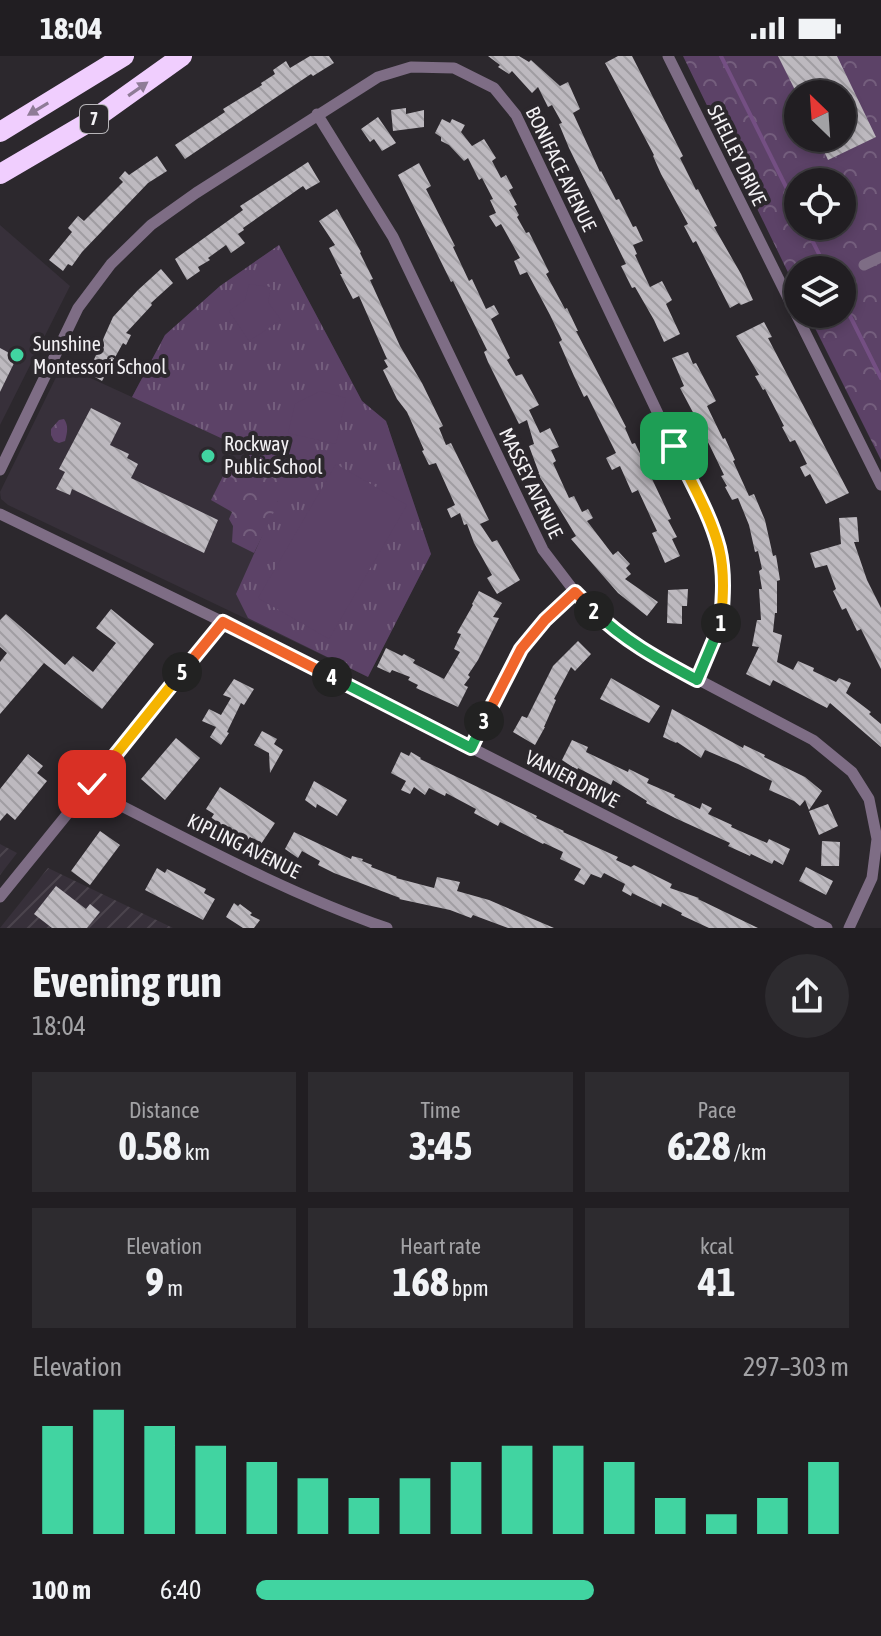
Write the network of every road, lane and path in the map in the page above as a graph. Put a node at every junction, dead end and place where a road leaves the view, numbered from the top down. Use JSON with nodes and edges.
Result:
{"nodes":[{"id":1,"x":124,"y":56,"type":"edge"},
{"id":2,"x":182,"y":56,"type":"edge"},
{"id":3,"x":668,"y":56,"type":"edge"},
{"id":4,"x":317,"y":114,"type":"junction"},
{"id":5,"x":0,"y":132,"type":"edge"},
{"id":6,"x":0,"y":174,"type":"edge"},
{"id":7,"x":881,"y":257,"type":"edge"},
{"id":8,"x":864,"y":265,"type":"dead end"},
{"id":9,"x":0,"y":470,"type":"edge"},
{"id":10,"x":881,"y":485,"type":"edge"},
{"id":11,"x":0,"y":514,"type":"edge"},
{"id":12,"x":575,"y":592,"type":"junction"},
{"id":13,"x":223,"y":622,"type":"junction"},
{"id":14,"x":697,"y":680,"type":"junction"},
{"id":15,"x":471,"y":748,"type":"junction"},
{"id":16,"x":88,"y":789,"type":"junction"},
{"id":17,"x":0,"y":897,"type":"edge"},
{"id":18,"x":349,"y":915,"type":"junction"},
{"id":19,"x":344,"y":928,"type":"edge"},
{"id":20,"x":387,"y":928,"type":"edge"},
{"id":21,"x":827,"y":928,"type":"edge"},
{"id":22,"x":849,"y":928,"type":"edge"}],
"edges":[{"from":1,"to":5,"type":"highway","number":"7","one_way":true},
{"from":6,"to":2,"type":"highway","number":"7","one_way":true},
{"from":3,"to":10,"type":"street","name":"SHELLEY DRIVE"},
{"from":4,"to":9,"type":"street","name":"BONIFACE AVENUE"},
{"from":4,"to":12,"type":"street","name":"MASSEY AVENUE"},
{"from":4,"to":14,"type":"street","name":"BONIFACE AVENUE"},
{"from":7,"to":8,"type":"street"},
{"from":11,"to":13,"type":"street","name":"VANIER DRIVE"},
{"from":12,"to":14,"type":"street","name":"MASSEY AVENUE"},
{"from":12,"to":15,"type":"street"},
{"from":13,"to":15,"type":"street","name":"VANIER DRIVE"},
{"from":13,"to":16,"type":"street"},
{"from":14,"to":22,"type":"street","name":"MASSEY AVENUE"},
{"from":15,"to":21,"type":"street","name":"VANIER DRIVE"},
{"from":16,"to":17,"type":"street"},
{"from":16,"to":18,"type":"street","name":"KIPLING AVENUE"},
{"from":18,"to":19,"type":"street"},
{"from":18,"to":20,"type":"street","name":"KIPLING AVENUE"}]}
